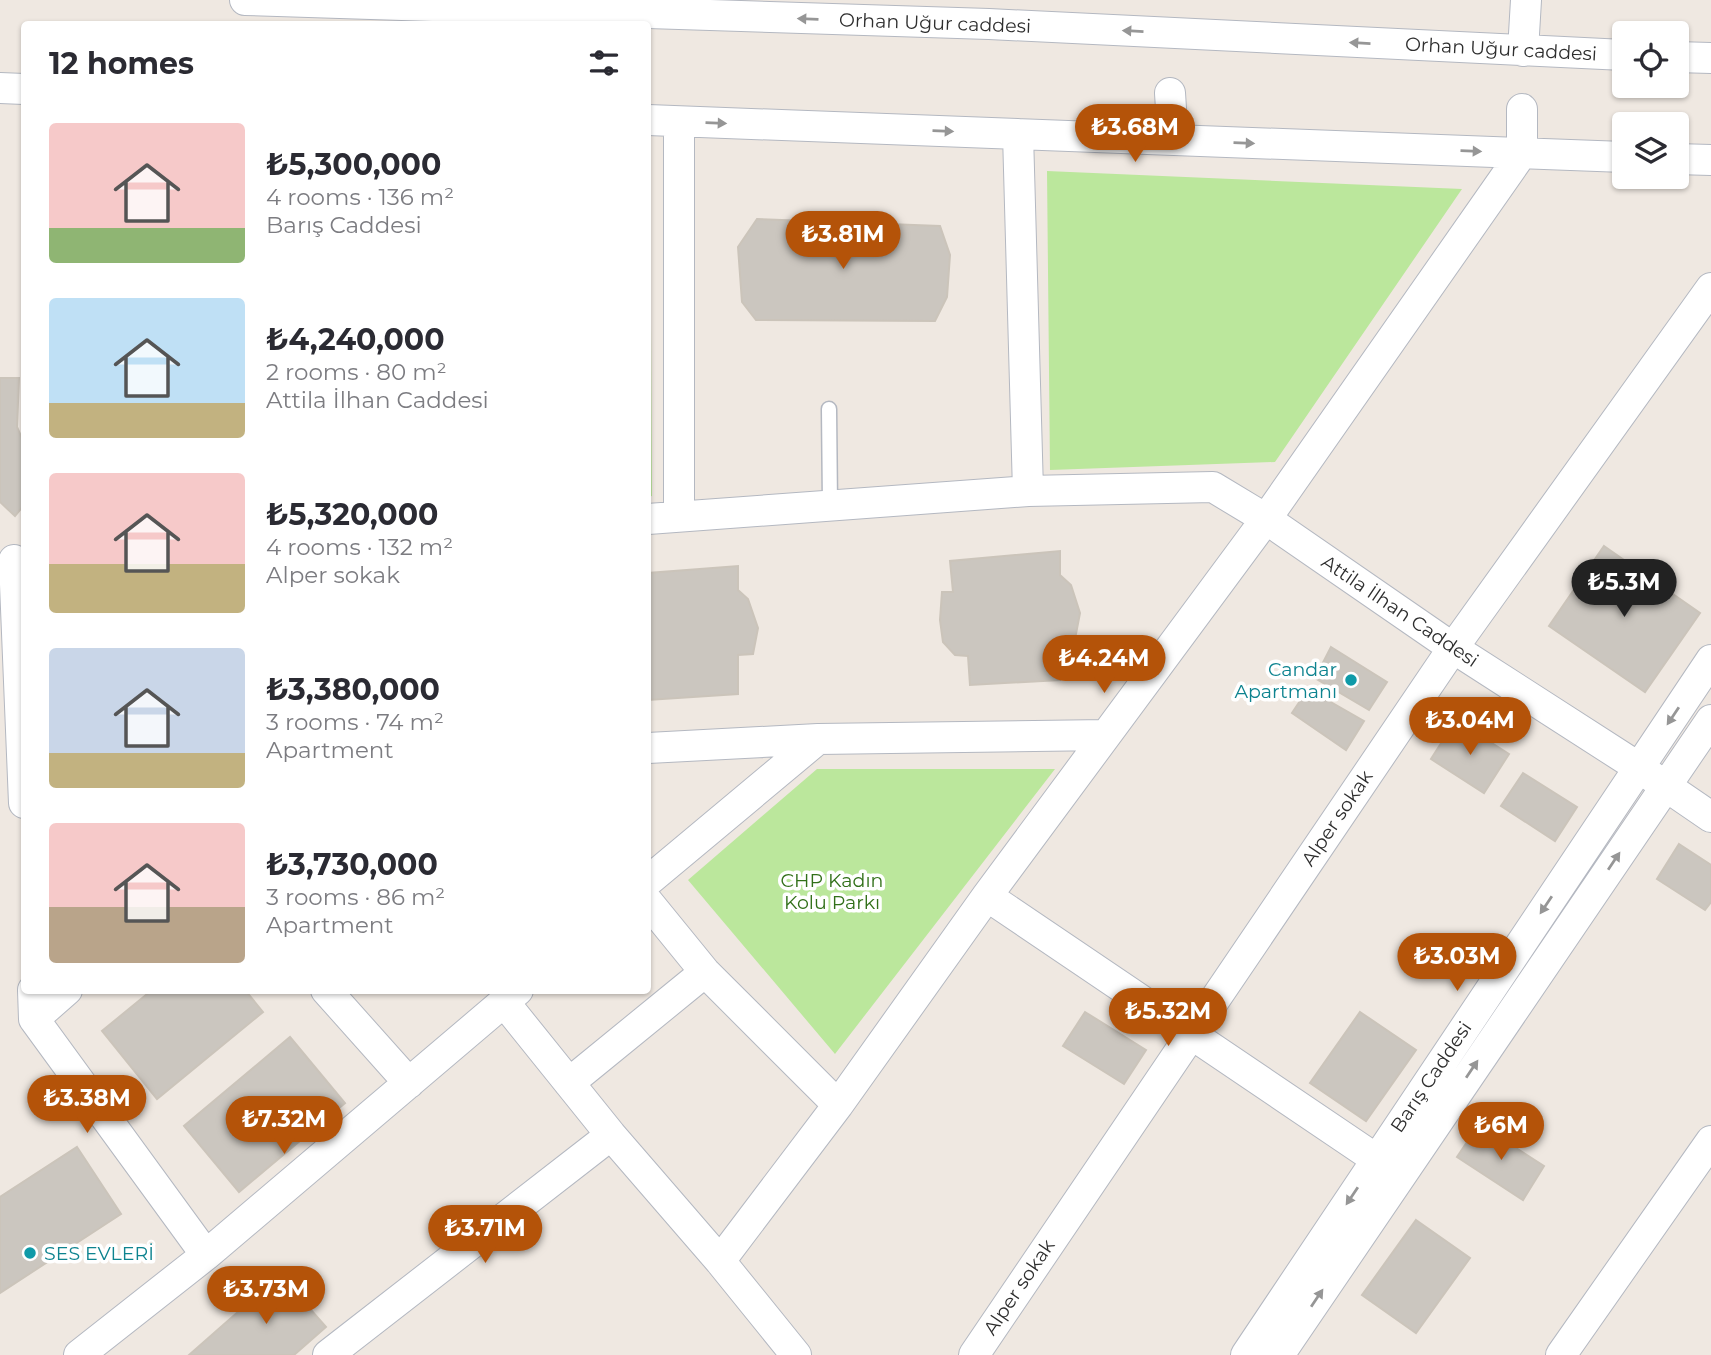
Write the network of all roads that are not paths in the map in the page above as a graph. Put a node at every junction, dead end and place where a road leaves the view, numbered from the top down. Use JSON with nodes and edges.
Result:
{"nodes":[{"id":1,"x":245,"y":0,"type":"edge"},
{"id":2,"x":1526,"y":0,"type":"edge"},
{"id":3,"x":538,"y":5,"type":"edge"},
{"id":4,"x":990,"y":12,"type":"edge"},
{"id":5,"x":1523,"y":51,"type":"junction"},
{"id":6,"x":1612,"y":55,"type":"edge"},
{"id":7,"x":1689,"y":57,"type":"edge"},
{"id":8,"x":1711,"y":58,"type":"edge"},
{"id":9,"x":0,"y":88,"type":"edge"},
{"id":10,"x":21,"y":89,"type":"edge"},
{"id":11,"x":1170,"y":93,"type":"dead end"},
{"id":12,"x":1522,"y":109,"type":"dead end"},
{"id":13,"x":651,"y":120,"type":"edge"},
{"id":14,"x":679,"y":122,"type":"junction"},
{"id":15,"x":1018,"y":134,"type":"junction"},
{"id":16,"x":1173,"y":140,"type":"junction"},
{"id":17,"x":1522,"y":153,"type":"junction"},
{"id":18,"x":1612,"y":157,"type":"edge"},
{"id":19,"x":1689,"y":159,"type":"edge"},
{"id":20,"x":1711,"y":160,"type":"edge"},
{"id":21,"x":1711,"y":288,"type":"edge"},
{"id":22,"x":829,"y":409,"type":"dead end"},
{"id":23,"x":1028,"y":491,"type":"junction"},
{"id":24,"x":830,"y":505,"type":"junction"},
{"id":25,"x":679,"y":516,"type":"junction"},
{"id":26,"x":651,"y":519,"type":"edge"},
{"id":27,"x":1266,"y":519,"type":"junction"},
{"id":28,"x":13,"y":560,"type":"edge"},
{"id":29,"x":1453,"y":648,"type":"junction"},
{"id":30,"x":1711,"y":660,"type":"edge"},
{"id":31,"x":1711,"y":720,"type":"edge"},
{"id":32,"x":1107,"y":735,"type":"junction"},
{"id":33,"x":21,"y":737,"type":"edge"},
{"id":34,"x":818,"y":739,"type":"junction"},
{"id":35,"x":651,"y":748,"type":"edge"},
{"id":36,"x":1638,"y":766,"type":"junction"},
{"id":37,"x":1665,"y":785,"type":"junction"},
{"id":38,"x":1711,"y":817,"type":"edge"},
{"id":39,"x":651,"y":878,"type":"edge"},
{"id":40,"x":987,"y":896,"type":"junction"},
{"id":41,"x":651,"y":906,"type":"edge"},
{"id":42,"x":705,"y":972,"type":"junction"},
{"id":43,"x":58,"y":994,"type":"edge"},
{"id":44,"x":330,"y":994,"type":"edge"},
{"id":45,"x":511,"y":996,"type":"edge"},
{"id":46,"x":34,"y":1005,"type":"edge"},
{"id":47,"x":1190,"y":1033,"type":"junction"},
{"id":48,"x":409,"y":1083,"type":"junction"},
{"id":49,"x":569,"y":1083,"type":"junction"},
{"id":50,"x":838,"y":1105,"type":"junction"},
{"id":51,"x":611,"y":1135,"type":"junction"},
{"id":52,"x":1711,"y":1141,"type":"edge"},
{"id":53,"x":1376,"y":1159,"type":"junction"},
{"id":54,"x":206,"y":1255,"type":"junction"},
{"id":55,"x":720,"y":1261,"type":"junction"},
{"id":56,"x":783,"y":1351,"type":"edge"},
{"id":57,"x":79,"y":1355,"type":"edge"},
{"id":58,"x":328,"y":1355,"type":"edge"},
{"id":59,"x":974,"y":1355,"type":"edge"},
{"id":60,"x":1245,"y":1355,"type":"edge"},
{"id":61,"x":1279,"y":1355,"type":"edge"},
{"id":62,"x":1561,"y":1355,"type":"edge"}],
"edges":[{"from":1,"to":3,"type":"street","name":"Orhan Uğur caddesi"},
{"from":2,"to":5,"type":"street"},
{"from":4,"to":3,"type":"street","name":"Orhan Uğur caddesi","one_way":true},
{"from":5,"to":4,"type":"street","name":"Orhan Uğur caddesi","one_way":true},
{"from":5,"to":6,"type":"street","name":"Orhan Uğur caddesi"},
{"from":7,"to":8,"type":"street"},
{"from":9,"to":10,"type":"street"},
{"from":11,"to":16,"type":"street"},
{"from":12,"to":17,"type":"street"},
{"from":13,"to":14,"type":"street"},
{"from":14,"to":15,"type":"street","one_way":true},
{"from":14,"to":25,"type":"street"},
{"from":15,"to":16,"type":"street"},
{"from":15,"to":23,"type":"street"},
{"from":16,"to":17,"type":"street","one_way":true},
{"from":17,"to":18,"type":"street"},
{"from":17,"to":27,"type":"street"},
{"from":19,"to":20,"type":"street"},
{"from":21,"to":29,"type":"street","name":"Alper sokak"},
{"from":22,"to":24,"type":"lane"},
{"from":23,"to":24,"type":"street","name":"Attila İlhan Caddesi"},
{"from":23,"to":27,"type":"street","name":"Attila İlhan Caddesi"},
{"from":24,"to":25,"type":"street","name":"Attila İlhan Caddesi"},
{"from":25,"to":26,"type":"street","name":"Attila İlhan Caddesi"},
{"from":27,"to":29,"type":"street","name":"Attila İlhan Caddesi"},
{"from":27,"to":32,"type":"street"},
{"from":28,"to":33,"type":"street"},
{"from":29,"to":36,"type":"street","name":"Attila İlhan Caddesi"},
{"from":29,"to":47,"type":"street","name":"Alper sokak"},
{"from":30,"to":36,"type":"street","name":"Barış Caddesi","one_way":true},
{"from":31,"to":37,"type":"street","name":"Barış Caddesi"},
{"from":32,"to":34,"type":"street"},
{"from":32,"to":40,"type":"street"},
{"from":34,"to":35,"type":"street"},
{"from":34,"to":39,"type":"street"},
{"from":36,"to":37,"type":"street","name":"Attila İlhan Caddesi"},
{"from":36,"to":53,"type":"street","name":"Barış Caddesi","one_way":true},
{"from":37,"to":38,"type":"street","name":"Attila İlhan Caddesi"},
{"from":61,"to":37,"type":"street","name":"Barış Caddesi","one_way":true},
{"from":40,"to":47,"type":"street"},
{"from":40,"to":50,"type":"street"},
{"from":41,"to":42,"type":"street"},
{"from":42,"to":49,"type":"street"},
{"from":42,"to":50,"type":"street"},
{"from":43,"to":46,"type":"street"},
{"from":44,"to":48,"type":"street"},
{"from":45,"to":48,"type":"street"},
{"from":45,"to":49,"type":"street"},
{"from":46,"to":54,"type":"street"},
{"from":47,"to":53,"type":"street"},
{"from":47,"to":59,"type":"street","name":"Alper sokak"},
{"from":48,"to":54,"type":"street"},
{"from":49,"to":51,"type":"street"},
{"from":50,"to":55,"type":"street"},
{"from":51,"to":55,"type":"street"},
{"from":51,"to":58,"type":"street"},
{"from":52,"to":62,"type":"street"},
{"from":53,"to":60,"type":"street","name":"Barış Caddesi","one_way":true},
{"from":54,"to":57,"type":"street"},
{"from":55,"to":56,"type":"street"}]}
